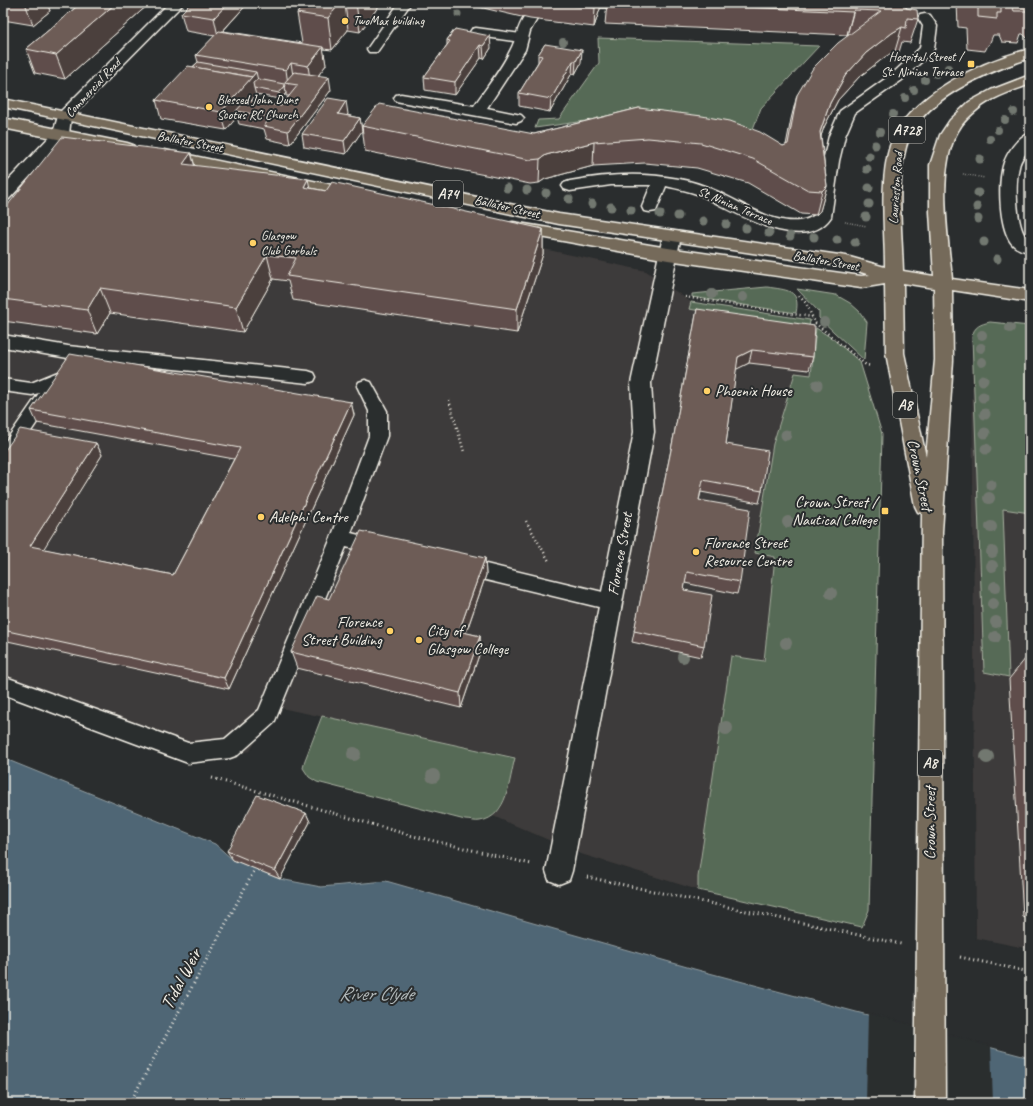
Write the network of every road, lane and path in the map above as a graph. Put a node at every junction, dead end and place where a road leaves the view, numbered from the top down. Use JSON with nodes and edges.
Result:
{"nodes":[{"id":1,"x":177,"y":3,"type":"edge"},
{"id":2,"x":405,"y":3,"type":"edge"},
{"id":3,"x":599,"y":3,"type":"edge"},
{"id":4,"x":646,"y":5,"type":"dead end"},
{"id":5,"x":909,"y":17,"type":"edge"},
{"id":6,"x":530,"y":19,"type":"dead end"},
{"id":7,"x":476,"y":32,"type":"edge"},
{"id":8,"x":522,"y":38,"type":"junction"},
{"id":9,"x":373,"y":49,"type":"dead end"},
{"id":10,"x":1030,"y":53,"type":"edge"},
{"id":11,"x":1030,"y":79,"type":"edge"},
{"id":12,"x":401,"y":98,"type":"dead end"},
{"id":13,"x":3,"y":104,"type":"edge"},
{"id":14,"x":478,"y":111,"type":"junction"},
{"id":15,"x":64,"y":116,"type":"junction"},
{"id":16,"x":516,"y":118,"type":"dead end"},
{"id":17,"x":3,"y":122,"type":"edge"},
{"id":18,"x":61,"y":134,"type":"junction"},
{"id":19,"x":1030,"y":138,"type":"edge"},
{"id":20,"x":938,"y":170,"type":"junction"},
{"id":21,"x":660,"y":181,"type":"junction"},
{"id":22,"x":1010,"y":182,"type":"junction"},
{"id":23,"x":570,"y":186,"type":"dead end"},
{"id":24,"x":4,"y":194,"type":"edge"},
{"id":25,"x":374,"y":199,"type":"edge"},
{"id":26,"x":650,"y":207,"type":"dead end"},
{"id":27,"x":496,"y":224,"type":"edge"},
{"id":28,"x":670,"y":245,"type":"junction"},
{"id":29,"x":1025,"y":245,"type":"edge"},
{"id":30,"x":895,"y":276,"type":"junction"},
{"id":31,"x":943,"y":282,"type":"junction"},
{"id":32,"x":797,"y":293,"type":"dead end"},
{"id":33,"x":660,"y":294,"type":"junction"},
{"id":34,"x":1030,"y":296,"type":"edge"},
{"id":35,"x":812,"y":317,"type":"junction"},
{"id":36,"x":3,"y":341,"type":"edge"},
{"id":37,"x":68,"y":352,"type":"junction"},
{"id":38,"x":898,"y":371,"type":"junction"},
{"id":39,"x":308,"y":377,"type":"dead end"},
{"id":40,"x":56,"y":380,"type":"junction"},
{"id":41,"x":3,"y":385,"type":"edge"},
{"id":42,"x":365,"y":386,"type":"dead end"},
{"id":43,"x":449,"y":400,"type":"dead end"},
{"id":44,"x":464,"y":452,"type":"dead end"},
{"id":45,"x":3,"y":459,"type":"edge"},
{"id":46,"x":526,"y":520,"type":"dead end"},
{"id":47,"x":932,"y":532,"type":"junction"},
{"id":48,"x":340,"y":538,"type":"junction"},
{"id":49,"x":394,"y":550,"type":"edge"},
{"id":50,"x":441,"y":561,"type":"edge"},
{"id":51,"x":565,"y":589,"type":"junction"},
{"id":52,"x":611,"y":602,"type":"junction"},
{"id":53,"x":3,"y":685,"type":"edge"},
{"id":54,"x":205,"y":776,"type":"dead end"},
{"id":55,"x":255,"y":869,"type":"edge"},
{"id":56,"x":559,"y":871,"type":"junction"},
{"id":57,"x":930,"y":950,"type":"junction"},
{"id":58,"x":1030,"y":972,"type":"edge"},
{"id":59,"x":130,"y":1103,"type":"edge"},
{"id":60,"x":930,"y":1103,"type":"edge"}],
"edges":[{"from":1,"to":15,"type":"street","name":"Commercial Road"},
{"from":2,"to":9,"type":"lane"},
{"from":3,"to":4,"type":"street"},
{"from":5,"to":21,"type":"street","name":"St Ninian Terrace"},
{"from":6,"to":8,"type":"street"},
{"from":7,"to":8,"type":"lane"},
{"from":8,"to":14,"type":"street"},
{"from":10,"to":30,"type":"main road","name":"Laurieston Road","number":"A728"},
{"from":11,"to":20,"type":"main road","number":"A728"},
{"from":12,"to":14,"type":"street"},
{"from":13,"to":15,"type":"main road","name":"Ballater Street","number":"A74"},
{"from":14,"to":16,"type":"street"},
{"from":15,"to":18,"type":"street","name":"Commercial Road"},
{"from":15,"to":28,"type":"main road","name":"Ballater Street","number":"A74"},
{"from":17,"to":18,"type":"main road","name":"Ballater Street"},
{"from":18,"to":24,"type":"street","name":"Commercial Road"},
{"from":18,"to":25,"type":"main road","name":"Ballater Street"},
{"from":19,"to":22,"type":"street"},
{"from":20,"to":22,"type":"path"},
{"from":20,"to":31,"type":"main road","number":"A728"},
{"from":21,"to":23,"type":"street","name":"St Ninian Terrace"},
{"from":21,"to":26,"type":"street"},
{"from":22,"to":29,"type":"street"},
{"from":27,"to":28,"type":"main road","name":"Ballater Street","number":"A74"},
{"from":28,"to":30,"type":"main road","name":"Ballater Street","number":"A74"},
{"from":28,"to":33,"type":"street","name":"Florence Street"},
{"from":30,"to":31,"type":"main road","name":"Ballater Street"},
{"from":30,"to":38,"type":"main road","name":"Crown Street","number":"A8"},
{"from":31,"to":34,"type":"main road","name":"Ballater Street"},
{"from":31,"to":47,"type":"main road","name":"Crown Street","number":"A8"},
{"from":32,"to":35,"type":"path"},
{"from":33,"to":35,"type":"path"},
{"from":33,"to":52,"type":"street","name":"Florence Street"},
{"from":35,"to":38,"type":"path"},
{"from":36,"to":37,"type":"lane"},
{"from":37,"to":39,"type":"lane"},
{"from":37,"to":40,"type":"lane"},
{"from":38,"to":47,"type":"main road","name":"Crown Street","number":"A8"},
{"from":40,"to":41,"type":"lane"},
{"from":40,"to":45,"type":"lane"},
{"from":42,"to":48,"type":"lane"},
{"from":43,"to":44,"type":"path"},
{"from":46,"to":51,"type":"path"},
{"from":47,"to":57,"type":"main road","name":"Crown Street","number":"A8"},
{"from":48,"to":49,"type":"lane"},
{"from":48,"to":53,"type":"lane"},
{"from":50,"to":51,"type":"lane"},
{"from":51,"to":52,"type":"lane"},
{"from":52,"to":56,"type":"street","name":"Florence Street"},
{"from":54,"to":56,"type":"path"},
{"from":55,"to":59,"type":"path","name":"Tidal Weir"},
{"from":56,"to":57,"type":"path"},
{"from":57,"to":58,"type":"path"},
{"from":57,"to":60,"type":"main road","name":"Crown Street","number":"A8"}]}
